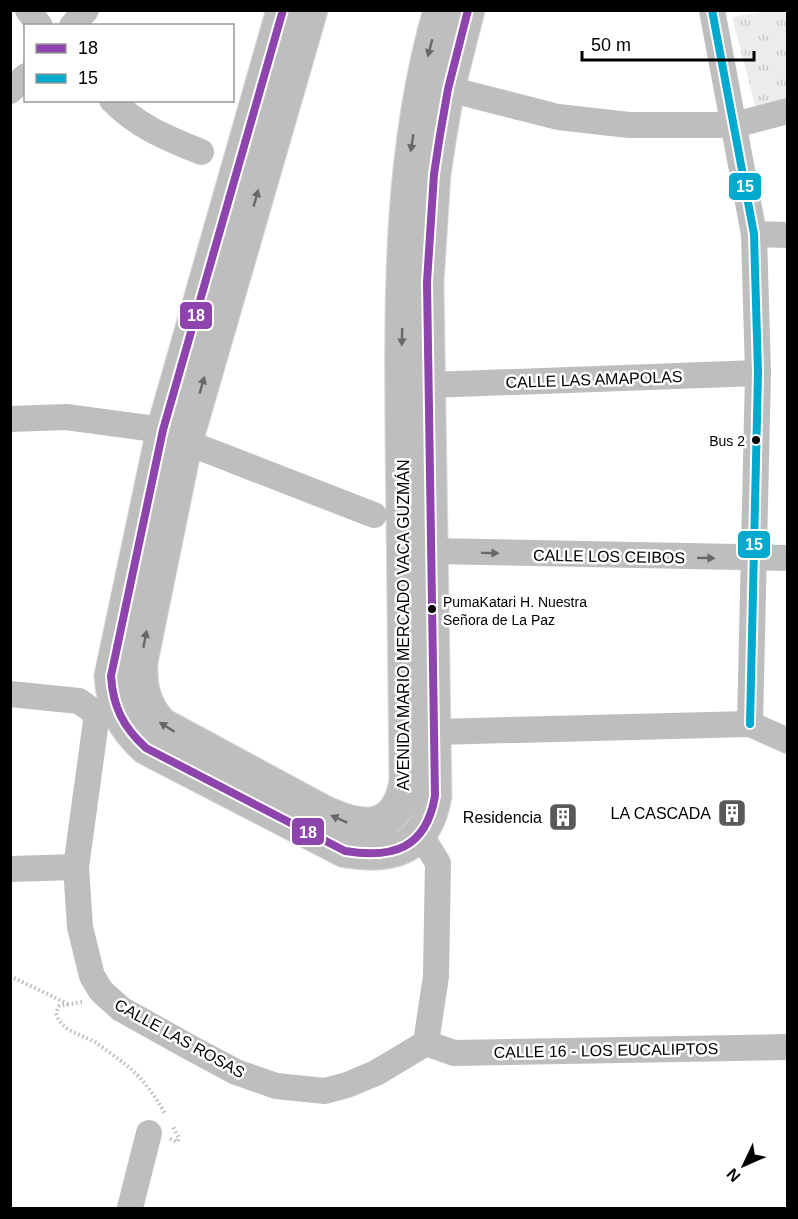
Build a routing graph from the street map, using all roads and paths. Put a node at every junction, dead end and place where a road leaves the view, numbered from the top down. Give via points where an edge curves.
1 (28, 10) edge
2 (86, 10) edge
3 (283, 10) edge
4 (311, 10) edge
5 (440, 10) edge
6 (468, 10) edge
7 (712, 10) edge
8 (38, 24) edge
9 (74, 24) edge
10 (24, 78) edge
11 (434, 87) junction
12 (10, 91) edge
13 (114, 102) edge
14 (788, 111) edge
15 (734, 125) junction
16 (201, 152) dead end
17 (754, 234) junction
18 (788, 235) edge
19 (758, 373) junction
20 (416, 385) junction
21 (10, 419) edge
22 (174, 436) junction
23 (374, 515) dead end
24 (431, 551) junction
25 (788, 558) edge
26 (754, 560) junction
27 (10, 694) edge
28 (119, 706) junction
29 (750, 724) junction
30 (434, 732) junction
31 (788, 741) edge
32 (394, 813) junction
33 (420, 834) junction
34 (76, 867) junction
35 (10, 868) edge
36 (10, 976) edge
37 (104, 994) junction
38 (69, 1005) junction
39 (426, 1043) junction
40 (788, 1047) edge
41 (149, 1133) joint
42 (130, 1209) edge

1 - 8 street
2 - 9 street
3 - 22 main road, AVENIDA MARIO MERCADO VACA GUZMÁN
22 -> 4 main road, AVENIDA MARIO MERCADO VACA GUZMÁN
5 -> 11 main road, AVENIDA MARIO MERCADO VACA GUZMÁN
6 - 11 main road, AVENIDA MARIO MERCADO VACA GUZMÁN
7 - 15 street
10 - 12 street
11 - 15 street via 558,117 629,125
11 - 20 main road, AVENIDA MARIO MERCADO VACA GUZMÁN via 409,158 404,227
13 - 16 street via 127,116 154,133
14 - 15 street
15 - 17 street
17 - 18 street
17 - 19 street
19 - 20 street, CALLE LAS AMAPOLAS
19 - 26 street
20 - 24 main road, AVENIDA MARIO MERCADO VACA GUZMÁN
20 - 32 main road, AVENIDA MARIO MERCADO VACA GUZMÁN via 406,781 403,803
21 - 22 street via 66,417
22 - 23 street
22 - 28 main road, AVENIDA MARIO MERCADO VACA GUZMÁN via 140,679
24 -> 26 street, CALLE LOS CEIBOS
24 - 30 main road, AVENIDA MARIO MERCADO VACA GUZMÁN
25 - 26 street, CALLE LOS CEIBOS
26 - 29 street
27 - 28 street
32 -> 28 main road, AVENIDA MARIO MERCADO VACA GUZMÁN via 367,825 347,823 160,724 150,712
28 - 33 main road, AVENIDA MARIO MERCADO VACA GUZMÁN via 127,728 146,748 345,851 386,854 405,848
28 - 34 street, CALLE LAS ROSAS
29 - 30 street
29 - 31 street
30 - 33 main road, AVENIDA MARIO MERCADO VACA GUZMÁN via 435,796 431,817
32 - 33 main road
33 - 39 street via 438,862 436,976
34 - 35 street
34 - 37 street, CALLE LAS ROSAS via 80,927 92,975
36 - 38 path
37 - 38 path
37 - 39 street, CALLE LAS ROSAS via 121,1009 190,1048 236,1072 276,1086 325,1091 347,1085 376,1073
38 - 41 path via 59,1006 58,1020 135,1073 150,1089 179,1138 177,1142
39 - 40 street, CALLE 16 - LOS EUCALIPTOS via 454,1053
41 - 42 street

